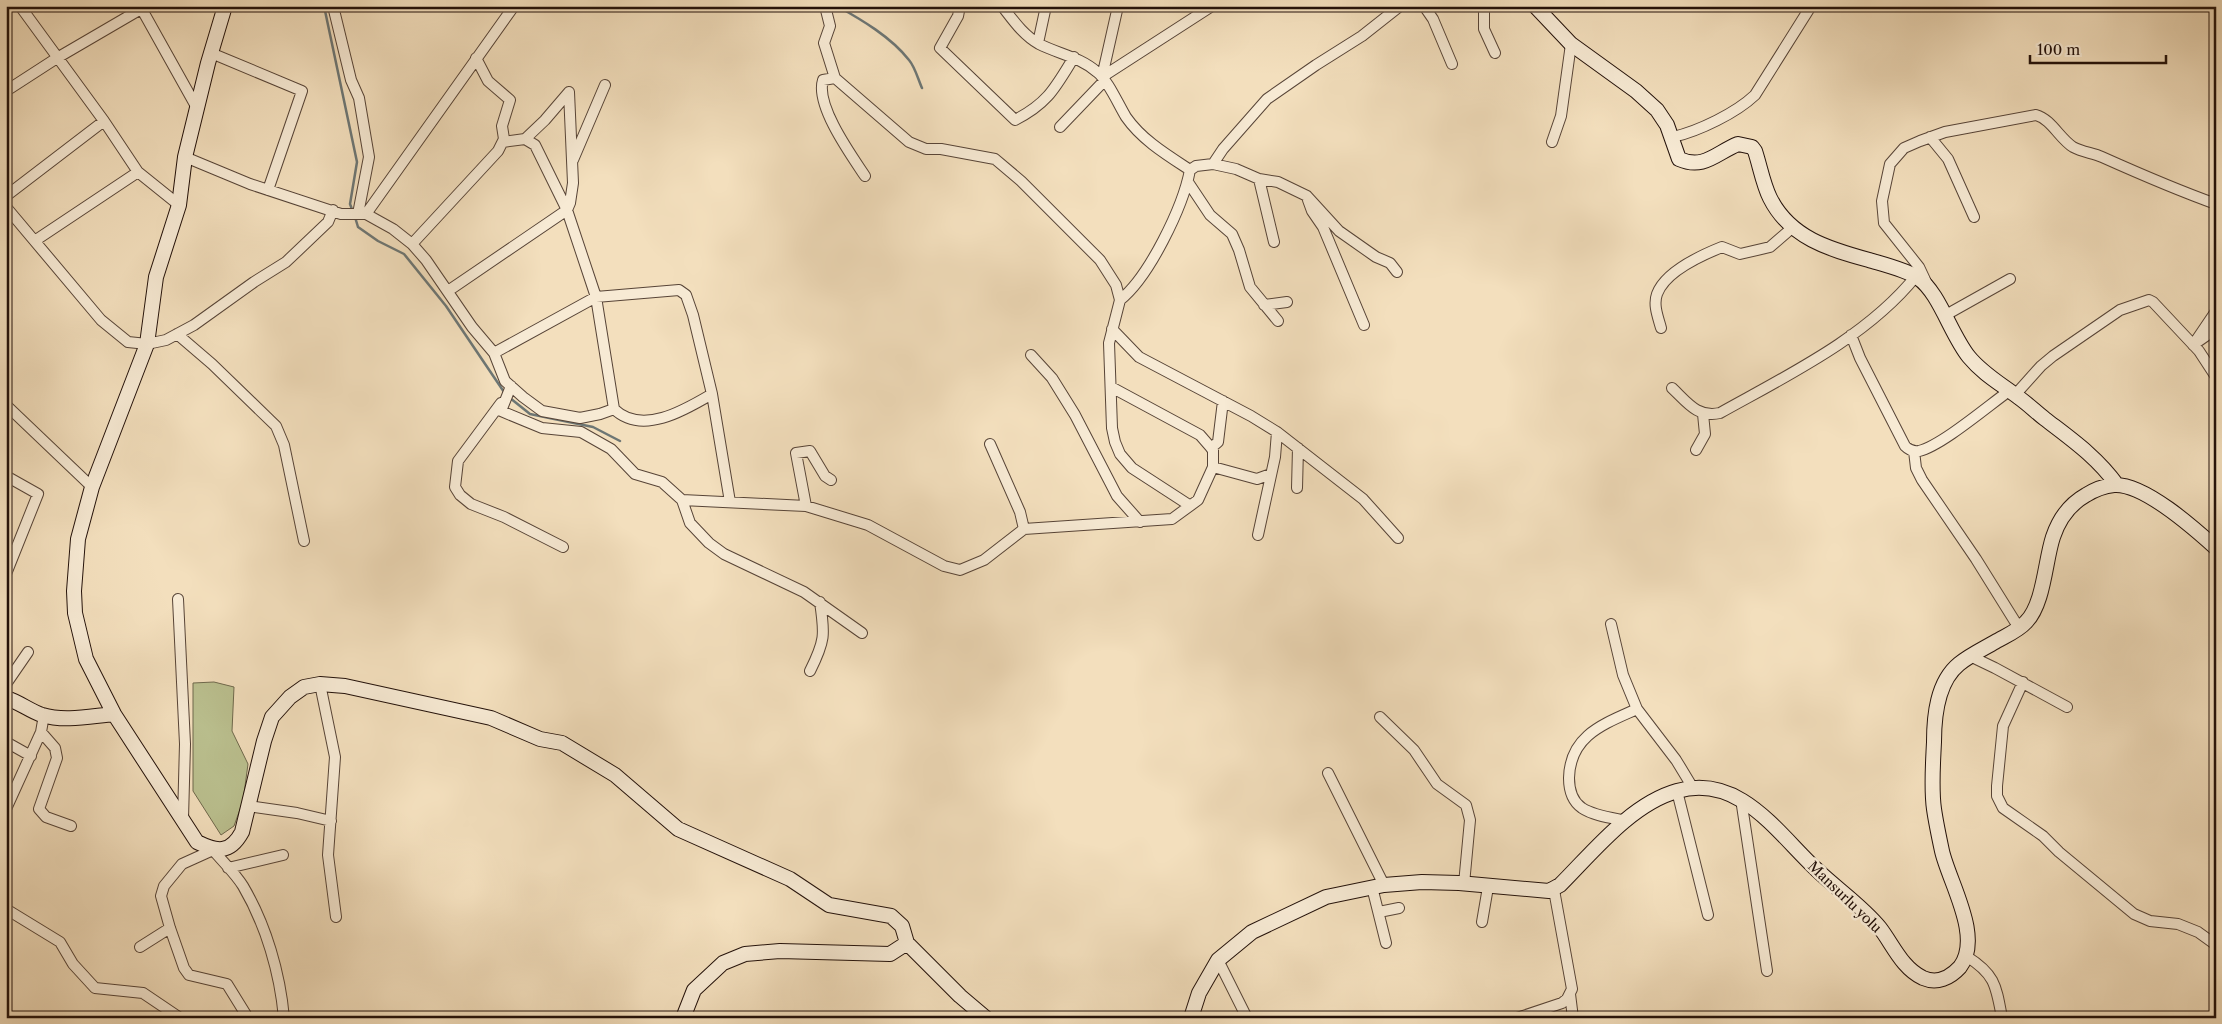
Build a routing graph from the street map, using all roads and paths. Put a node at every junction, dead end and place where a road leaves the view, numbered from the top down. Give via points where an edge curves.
1 (20, 6) edge
2 (225, 6) edge
3 (333, 6) edge
4 (514, 6) edge
5 (825, 6) edge
6 (960, 6) edge
7 (1002, 6) edge
8 (1046, 6) edge
9 (1118, 6) edge
10 (1400, 6) edge
11 (1424, 6) edge
12 (1484, 6) edge
13 (1534, 6) edge
14 (1811, 6) edge
15 (141, 8) edge
16 (1205, 8) edge
17 (1038, 43) junction
18 (1571, 44) junction
19 (211, 53) junction
20 (1494, 53) dead end
21 (1074, 57) junction
22 (57, 58) junction
23 (476, 58) junction
24 (1452, 64) dead end
25 (836, 78) junction
26 (1104, 79) junction
27 (605, 86) dead end
28 (6, 91) edge
29 (197, 108) junction
30 (104, 121) junction
31 (1060, 127) dead end
32 (1673, 137) junction
33 (1930, 137) junction
34 (525, 139) junction
35 (503, 142) junction
36 (1552, 142) dead end
37 (185, 157) junction
38 (572, 161) junction
39 (1214, 164) junction
40 (1190, 170) junction
41 (138, 172) junction
42 (865, 176) dead end
43 (1258, 179) junction
44 (1188, 182) junction
45 (268, 190) junction
46 (6, 196) edge
47 (1307, 196) junction
48 (2216, 204) edge
49 (179, 205) junction
50 (6, 207) edge
51 (333, 210) junction
52 (567, 210) junction
53 (358, 214) junction
54 (1974, 217) dead end
55 (1792, 228) junction
56 (36, 240) junction
57 (1274, 242) dead end
58 (412, 244) junction
59 (1397, 272) dead end
60 (2010, 279) dead end
61 (1922, 280) junction
62 (448, 291) junction
63 (596, 297) junction
64 (1120, 300) junction
65 (1287, 302) dead end
66 (1264, 306) junction
67 (2216, 310) edge
68 (1944, 316) junction
69 (1278, 321) dead end
70 (1364, 325) dead end
71 (1661, 328) dead end
72 (1112, 329) junction
73 (2216, 329) edge
74 (177, 334) junction
75 (1851, 335) junction
76 (147, 344) junction
77 (2193, 345) junction
78 (494, 353) junction
79 (1031, 355) dead end
80 (2216, 377) edge
81 (1111, 387) junction
82 (1672, 388) dead end
83 (509, 391) junction
84 (2012, 393) junction
85 (712, 394) junction
86 (1223, 401) junction
87 (6, 405) edge
88 (614, 409) junction
89 (1703, 414) junction
90 (1277, 432) junction
91 (990, 444) dead end
92 (1211, 448) junction
93 (1298, 448) junction
94 (1696, 450) dead end
95 (1914, 451) junction
96 (1213, 467) junction
97 (1271, 474) junction
98 (6, 476) edge
99 (831, 480) dead end
100 (2117, 484) junction
101 (92, 488) junction
102 (1297, 488) dead end
103 (682, 500) junction
104 (730, 502) junction
105 (1189, 505) junction
106 (806, 506) junction
107 (1140, 522) junction
108 (1024, 529) junction
109 (1258, 535) dead end
110 (1398, 538) dead end
111 (304, 541) dead end
112 (563, 547) dead end
113 (2216, 548) edge
114 (11, 551) edge
115 (6, 574) edge
116 (178, 599) dead end
117 (820, 602) junction
118 (1611, 624) dead end
119 (2019, 628) junction
120 (862, 633) dead end
121 (28, 652) dead end
122 (1970, 656) junction
123 (810, 672) dead end
124 (2023, 682) junction
125 (6, 684) edge
126 (320, 684) junction
127 (6, 698) edge
128 (2067, 707) dead end
129 (1637, 709) junction
130 (114, 714) junction
131 (44, 715) junction
132 (1380, 717) dead end
133 (41, 732) junction
134 (6, 742) edge
135 (30, 756) junction
136 (1328, 773) dead end
137 (1693, 788) junction
138 (1677, 791) junction
139 (1741, 798) junction
140 (248, 806) junction
141 (6, 809) edge
142 (183, 818) junction
143 (331, 821) junction
144 (1627, 821) junction
145 (71, 826) dead end
146 (214, 850) junction
147 (283, 856) dead end
148 (228, 868) junction
149 (1464, 884) junction
150 (1378, 886) junction
151 (1488, 887) junction
152 (1554, 890) junction
153 (1399, 908) dead end
154 (6, 909) edge
155 (1379, 912) junction
156 (1708, 914) dead end
157 (336, 917) dead end
158 (1482, 922) dead end
159 (170, 928) junction
160 (907, 943) junction
161 (1386, 943) dead end
162 (2216, 944) edge
163 (140, 947) dead end
164 (1966, 956) junction
165 (1218, 960) junction
166 (1767, 972) dead end
167 (1570, 994) junction
168 (180, 1018) edge
169 (248, 1018) edge
170 (284, 1018) edge
171 (683, 1018) edge
172 (986, 1018) edge
173 (1191, 1018) edge
174 (1247, 1018) edge
175 (1517, 1018) edge
176 (1573, 1018) edge
177 (2002, 1018) edge

1 - 22 street
2 - 19 street
3 - 53 street via 350,80 359,98 369,157
4 - 23 street
5 - 25 street via 830,26 824,43
6 - 21 street via 940,48 1015,120 1049,97
7 - 17 street via 1024,33
8 - 17 street
9 - 26 street
10 - 39 street via 1362,36 1267,99 1223,149
11 - 24 street
12 - 20 street via 1484,29
13 - 18 street
14 - 32 street via 1755,95 1744,106 1703,128
15 - 22 street
15 - 29 street
16 - 26 street
17 - 21 street
18 - 32 street via 1657,110
18 - 36 street via 1560,116
19 - 29 street
19 - 45 street via 302,91
21 - 26 street via 1084,61
22 - 28 street
22 - 30 street
23 - 35 street via 488,81 510,100 502,126
23 - 53 street
25 - 42 street via 823,80 820,88 832,123
25 - 64 street via 909,142 926,149 986,156 995,160 1021,181 1100,260 1116,285
26 - 31 street
26 - 40 street via 1136,129 1154,146
27 - 38 street
29 - 37 street
30 - 41 street
30 - 46 street
32 - 55 street via 1679,159 1697,164 1738,144 1752,147 1769,196 1779,215
33 - 48 street via 2036,115 2076,148
33 - 54 street via 1948,159
33 - 61 street via 1904,148 1890,164 1882,201 1884,223 1919,266
34 - 35 street
34 - 38 street via 568,92
34 - 52 street via 535,145
35 - 58 street via 498,152
37 - 45 street
37 - 49 street
38 - 52 street via 573,183
39 - 40 street
39 - 43 street
40 - 44 street
41 - 49 street
41 - 56 street
43 - 47 street via 1278,182
43 - 57 street
44 - 64 street via 1148,268
44 - 66 street via 1210,214 1232,234 1250,287
45 - 51 street
47 - 59 street via 1339,230 1376,257 1390,263
47 - 70 street
49 - 76 street via 156,276
50 - 56 street
51 - 53 street via 341,214
51 - 74 street via 328,222 286,262
52 - 62 street
52 - 63 street
53 - 58 street via 393,229
55 - 61 street via 1826,248 1876,262
55 - 71 street via 1770,247 1740,254 1722,247 1688,262 1665,282 1657,294 1656,311
56 - 76 street via 101,320 128,342
58 - 62 street
60 - 68 street
61 - 68 street
61 - 75 street
62 - 78 street
63 - 78 street
63 - 85 street via 673,289 683,292 693,316
63 - 88 street
64 - 72 street
65 - 66 street
66 - 69 street
67 - 77 street
68 - 84 street via 1969,357 1992,380
72 - 81 street via 1109,344
72 - 86 street via 1140,357
73 - 77 street
74 - 76 street
74 - 111 street via 276,426 284,445
75 - 89 street via 1841,344 1720,413
75 - 95 street via 1905,446
76 - 101 street
77 - 80 street
77 - 84 street via 2153,302 2144,301 2120,310 2053,356
78 - 83 street
79 - 107 street via 1052,378 1075,415 1117,496
81 - 92 street via 1200,435
81 - 105 street via 1112,428 1120,454 1132,468
82 - 89 street via 1694,410
83 - 88 street via 542,411 580,418
83 - 103 street via 501,411 542,428 581,432 611,449 635,474 662,482
83 - 112 street via 458,461 455,487 470,504
84 - 95 street via 1937,444
84 - 100 street via 2084,448
85 - 88 street via 693,405 639,422 620,415
85 - 104 street
86 - 90 street
86 - 92 street via 1218,442
87 - 101 street
89 - 94 street via 1705,434
90 - 93 street
90 - 97 street
91 - 108 street via 1020,512
92 - 96 street
93 - 102 street
93 - 110 street via 1363,499
95 - 119 street via 1916,468 1922,480
96 - 97 street via 1257,479
96 - 105 street via 1198,500
97 - 109 street
98 - 114 street via 38,494
99 - 106 street via 825,476 810,451 796,453
100 - 113 street via 2159,503
100 - 119 street via 2095,490 2068,508 2053,535 2035,610
101 - 130 street via 78,539 75,612 86,659
103 - 104 street
103 - 117 street via 690,523 709,543 724,554
104 - 106 street
105 - 107 street via 1172,519
106 - 108 street via 868,526 944,566 960,570 984,560
107 - 108 street
114 - 115 street
116 - 142 street via 185,744
117 - 120 street
117 - 123 street via 824,636
118 - 129 street via 1623,675
119 - 122 street
121 - 125 street
122 - 124 street
122 - 164 street via 1956,666 1937,700 1934,739 1934,805 1942,853 1968,936
124 - 128 street
124 - 162 street via 2003,726 1997,796 2003,808 2043,836 2134,914 2178,924
126 - 140 street via 304,686 272,717
126 - 143 street via 335,757
126 - 160 street via 345,686 490,718 540,739 562,743 616,775 678,829 790,879 829,904 891,916 902,926
127 - 131 street
129 - 137 street
129 - 144 street via 1599,726 1581,741 1569,771 1571,794 1576,803 1594,813
130 - 131 street via 63,718
130 - 142 street
131 - 133 street
132 - 149 street via 1418,755 1437,784 1466,805 1470,820
133 - 135 street
133 - 145 street via 55,748 56,758 39,809 46,817
134 - 135 street
135 - 141 street
136 - 150 street
137 - 138 street, Mansurlu yolu
137 - 139 street, Mansurlu yolu
138 - 144 street, Mansurlu yolu via 1655,801
138 - 156 street
139 - 164 street, Mansurlu yolu via 1867,914 1914,973 1935,982 1959,968
139 - 166 street
140 - 143 street
140 - 146 street via 237,841 227,848
142 - 146 street via 197,842
143 - 157 street via 328,855
144 - 152 street, Mansurlu yolu via 1618,826
146 - 148 street
146 - 159 street via 182,864 164,886 161,896
147 - 148 street
148 - 170 street via 242,885 271,950
149 - 150 street via 1422,882
149 - 151 street
150 - 155 street
150 - 165 street via 1326,897 1252,932
151 - 152 street via 1540,892
151 - 158 street
152 - 167 street via 1572,983
153 - 155 street
154 - 168 street via 60,942 95,988 144,993
155 - 161 street
159 - 163 street
159 - 169 street via 184,968 190,975 227,984
160 - 171 street via 890,954 780,951 745,954 723,962 694,990
160 - 172 street
164 - 177 street via 1983,966 1993,980
165 - 173 street via 1198,993
165 - 174 street
167 - 175 street via 1562,1003
167 - 176 street

